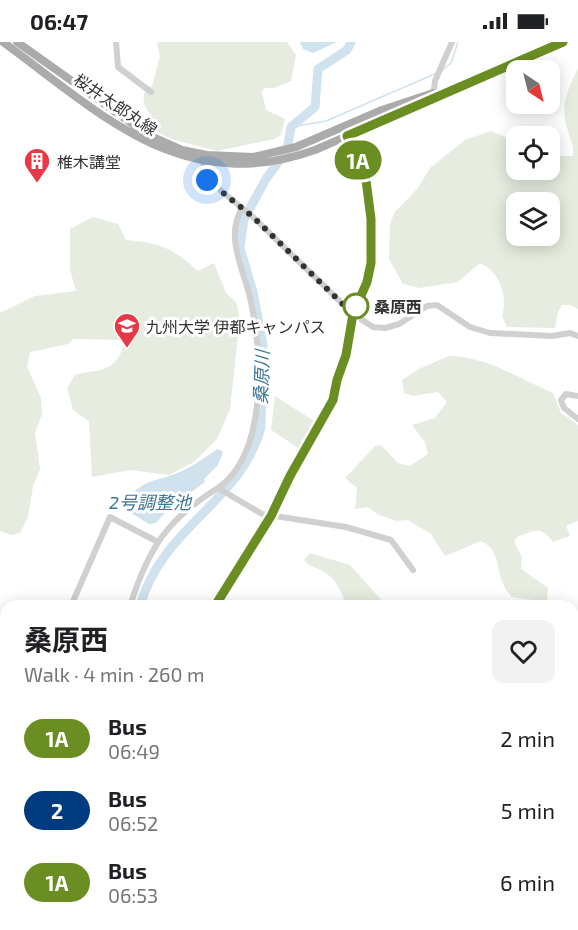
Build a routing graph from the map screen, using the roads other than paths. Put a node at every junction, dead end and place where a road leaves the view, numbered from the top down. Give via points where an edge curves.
1 (3, 42) edge
2 (17, 42) edge
3 (116, 42) edge
4 (452, 42) edge
5 (563, 42) edge
6 (151, 92) dead end
7 (433, 96) junction
8 (345, 132) junction
9 (204, 162) junction
10 (243, 209) junction
11 (353, 314) junction
12 (578, 336) edge
13 (578, 396) edge
14 (578, 419) edge
15 (219, 489) junction
16 (271, 516) junction
17 (158, 542) junction
18 (413, 570) dead end
19 (74, 600) edge
20 (132, 600) edge
21 (219, 600) edge

1 - 9 main road, 桜井太郎丸線 via 143,141
2 - 8 main road, 桜井太郎丸線 via 148,135 182,150 236,158 272,153
3 - 6 street via 118,67
4 - 7 street via 435,81
5 - 7 main road, 桜井太郎丸線
7 - 8 main road, 桜井太郎丸線
8 - 9 main road, 桜井太郎丸線 via 295,157 241,165
8 - 11 street via 366,180 372,238 367,282
9 - 10 street via 203,175
10 - 11 street
10 - 15 street via 234,248 252,304 257,342 256,416 242,457
11 - 12 street via 379,328 399,324 428,306 437,305 470,327 490,333
11 - 16 street via 333,400
13 - 14 street via 566,394 561,400 564,408
15 - 16 street
15 - 17 street via 182,512
16 - 18 street via 346,527 391,540
16 - 21 street
17 - 19 street via 110,516
17 - 20 street

